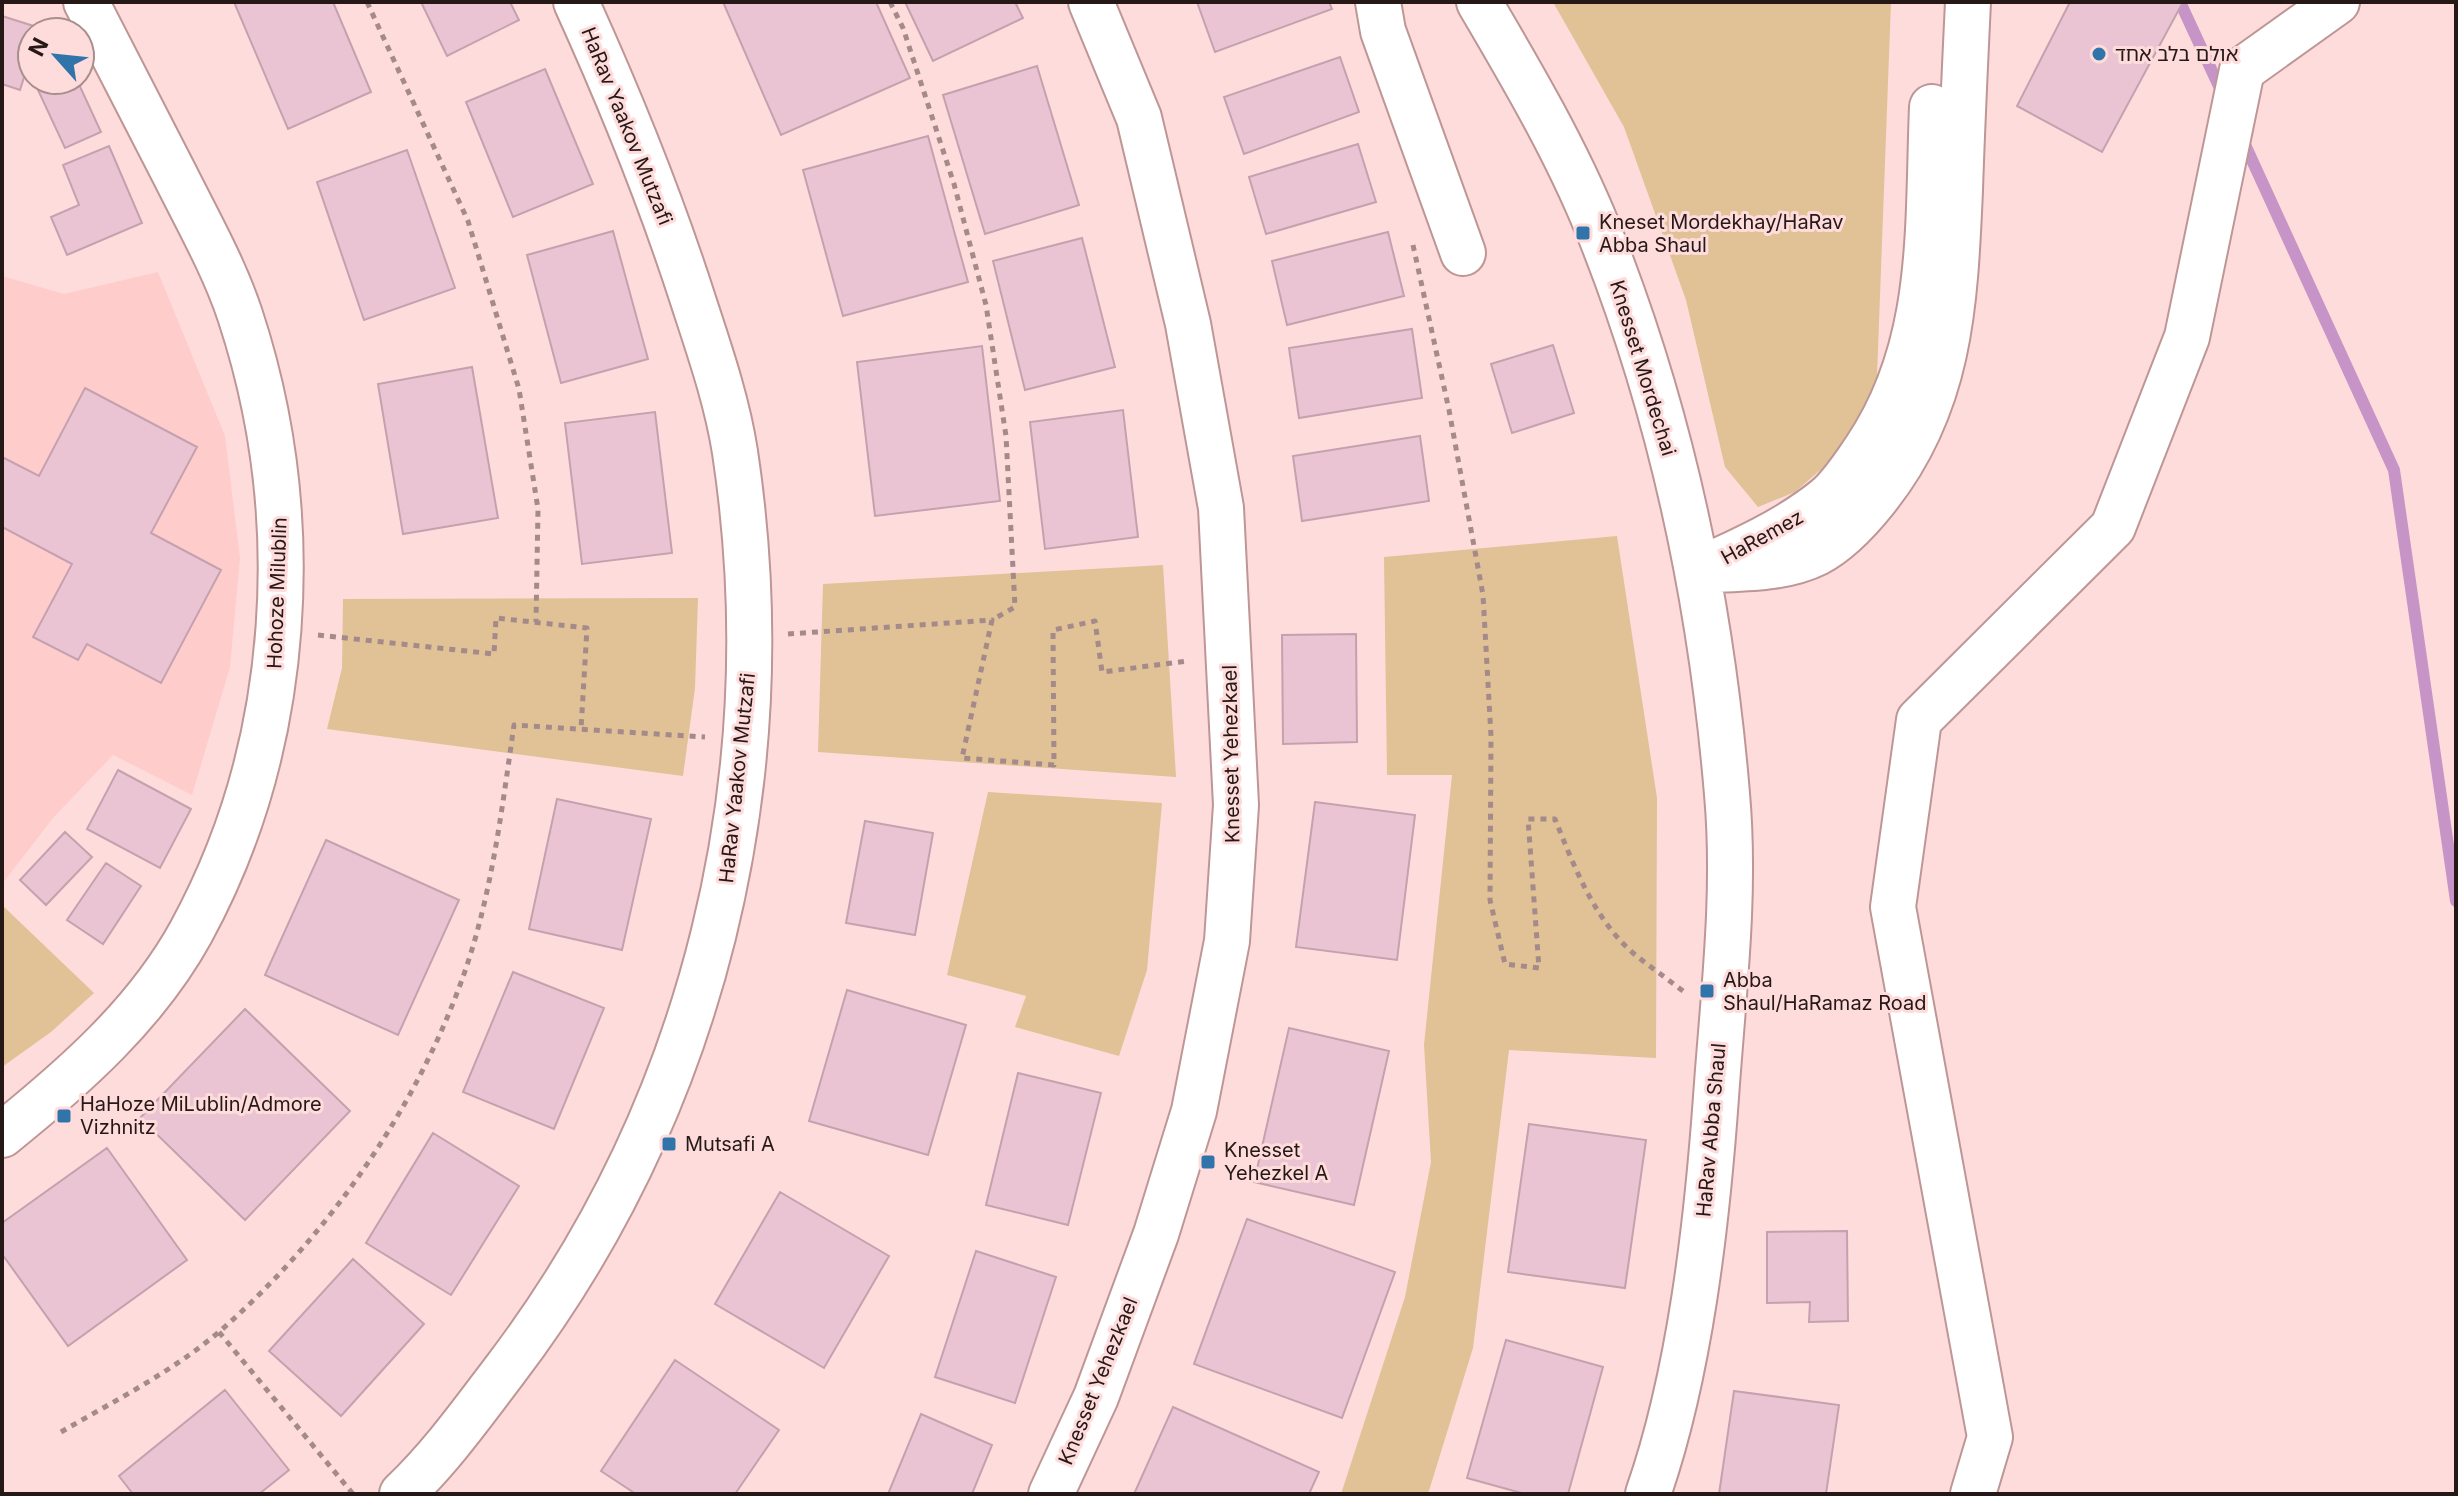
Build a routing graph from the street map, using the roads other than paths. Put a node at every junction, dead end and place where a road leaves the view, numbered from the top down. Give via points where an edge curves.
1 (86, 2) edge
2 (576, 2) edge
3 (1091, 2) edge
4 (1378, 2) edge
5 (1479, 2) edge
6 (1937, 2) edge
7 (1968, 2) edge
8 (2337, 2) edge
9 (1463, 253) dead end
10 (1698, 571) junction
11 (2, 1135) edge
12 (402, 1494) edge
13 (1051, 1494) edge
14 (1648, 1494) edge
15 (1973, 1494) edge

1 - 11 street, Hohoze Milublin via 221,266 241,317 280,502 279,631 254,768 221,867 191,932 107,1044
2 - 12 street, HaRav Yaakov Mutzafi via 649,170 719,380 734,448 747,554 749,637 727,888 673,1067 591,1246 545,1317 426,1471
3 - 13 street, Knesset Yehezkael via 1139,118 1188,324 1221,508 1236,805 1227,941 1194,1111 1096,1397
4 - 9 street via 1383,31
5 - 10 street, Knesset Mordechai via 1523,77 1597,227 1649,375
6 - 10 street, HaRemez via 1923,294 1918,331 1895,398 1861,457 1830,495 1774,534
7 - 10 street, HaRemez via 1954,313 1926,415 1887,486 1845,533 1818,553 1789,563
8 - 15 street via 2242,70 2187,337 2113,527 1919,720 1893,907 1990,1437
10 - 14 street, HaRav Abba Shaul via 1727,797 1728,914 1710,1170 1688,1326

